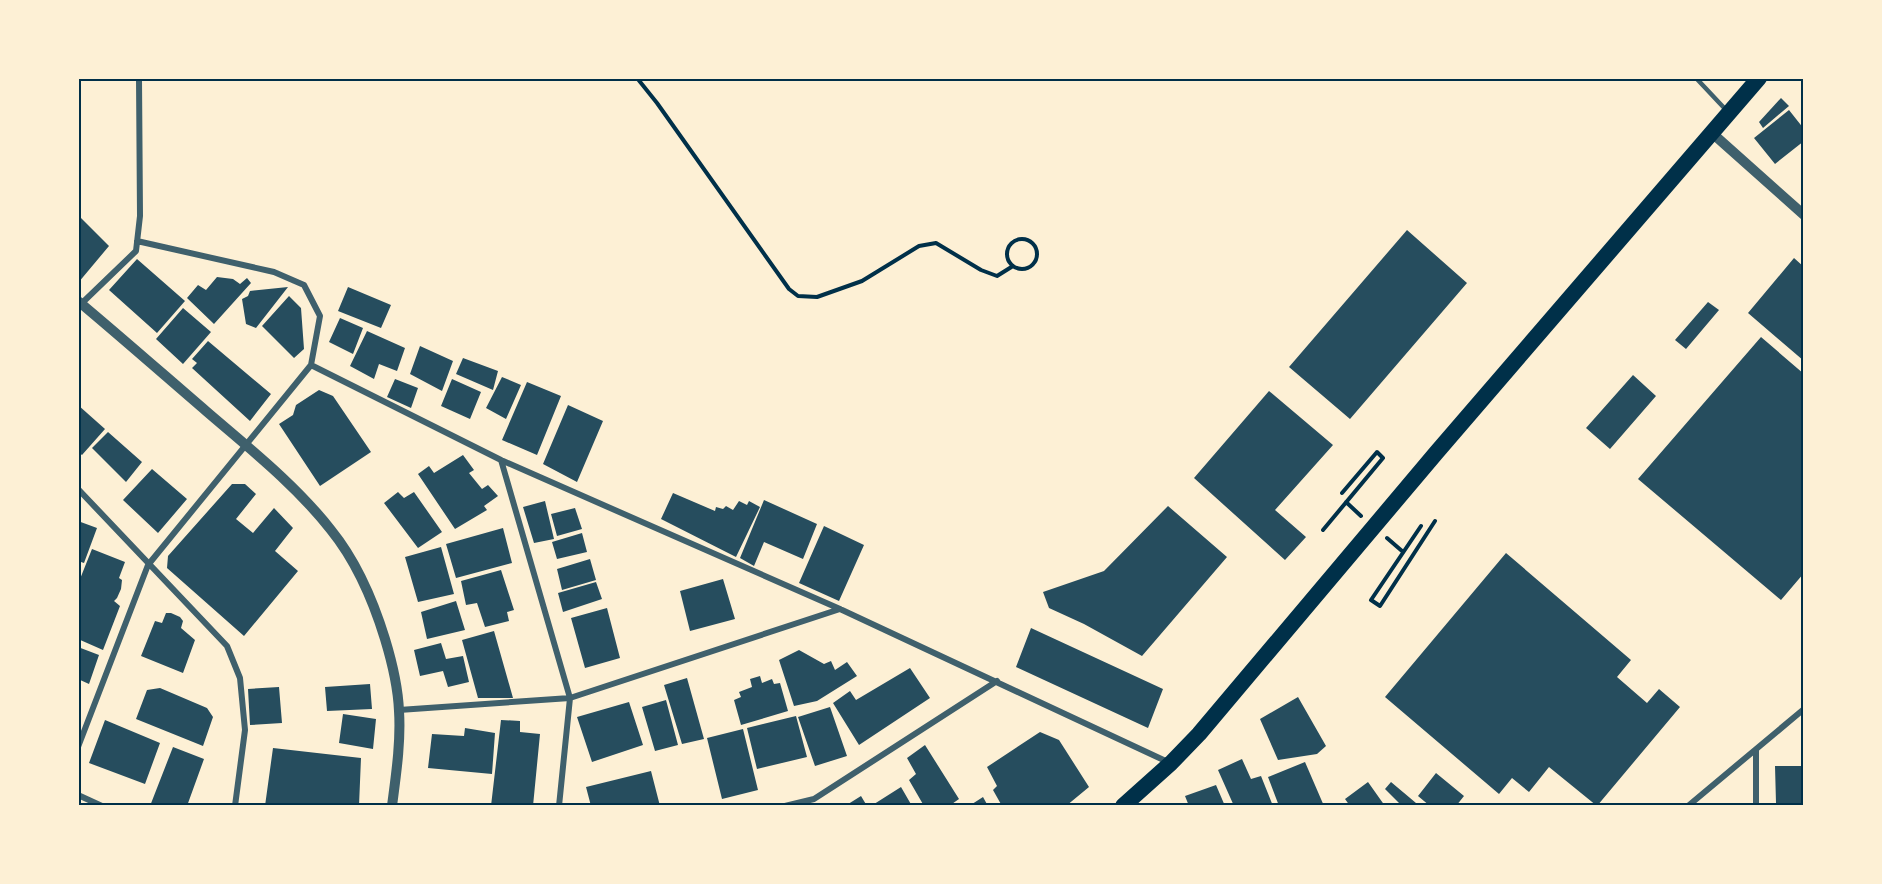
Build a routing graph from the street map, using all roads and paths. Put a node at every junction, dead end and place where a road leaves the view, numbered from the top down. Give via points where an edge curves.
1 (139, 78) edge
2 (637, 78) edge
3 (1696, 78) edge
4 (1759, 78) edge
5 (1729, 112) junction
6 (1712, 133) junction
7 (1804, 215) edge
8 (137, 241) junction
9 (1013, 266) junction
10 (80, 302) edge
11 (311, 365) junction
12 (245, 445) junction
13 (501, 460) junction
14 (78, 489) edge
15 (1342, 494) dead end
16 (1435, 521) dead end
17 (1421, 526) dead end
18 (1323, 530) dead end
19 (148, 565) junction
20 (840, 609) junction
21 (997, 681) junction
22 (570, 698) junction
23 (1804, 709) edge
24 (399, 710) junction
25 (78, 747) edge
26 (1756, 750) junction
27 (1171, 763) junction
28 (78, 795) edge
29 (102, 806) edge
30 (235, 806) edge
31 (392, 806) edge
32 (560, 806) edge
33 (785, 806) edge
34 (1123, 806) edge
35 (1688, 806) edge
36 (1756, 806) edge

1 - 8 street
2 - 9 path via 789,289 798,296 817,297 862,281 918,246 936,243 997,276
3 - 5 lane
4 - 5 highway
5 - 6 highway
6 - 7 street
6 - 27 highway
8 - 10 street via 136,251
8 - 11 street via 274,272 304,285 320,316
9 - 9 path via 1027,268 1034,262 1035,248 1028,241 1018,240 1008,249
10 - 12 street
11 - 12 street
11 - 13 street
12 - 19 street
12 - 24 street via 314,509 365,584 389,654
13 - 20 street
13 - 22 street
14 - 19 street
15 - 18 path via 1377,452 1383,458
16 - 17 path via 1380,606 1371,600
19 - 25 street
19 - 30 street via 227,646 240,678 245,730
20 - 21 street
20 - 22 street
21 - 27 street
21 - 33 street via 814,799
22 - 24 street
22 - 32 street
23 - 26 street
24 - 31 street
26 - 35 street
26 - 36 street
27 - 34 highway
28 - 29 street

